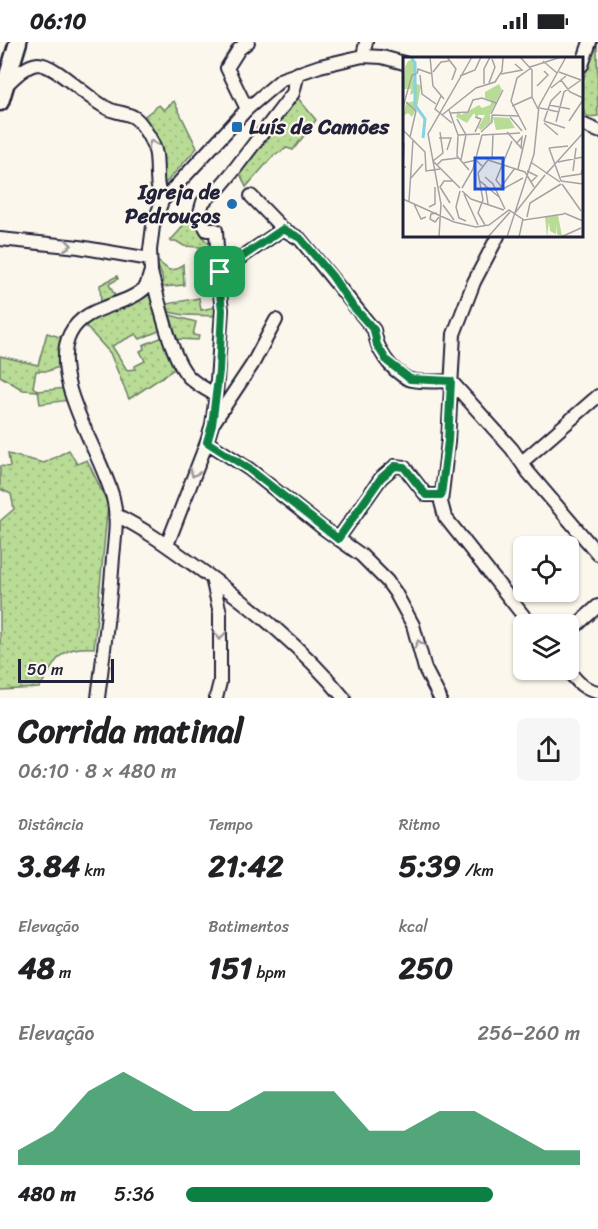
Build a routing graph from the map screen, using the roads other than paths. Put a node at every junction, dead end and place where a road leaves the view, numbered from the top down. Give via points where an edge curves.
1 (18, 42) edge
2 (248, 42) edge
3 (366, 42) edge
4 (590, 42) edge
5 (363, 56) junction
6 (403, 62) edge
7 (583, 62) edge
8 (298, 73) junction
9 (1, 92) edge
10 (247, 109) junction
11 (583, 124) edge
12 (598, 131) edge
13 (251, 196) dead end
14 (162, 201) junction
15 (283, 229) junction
16 (497, 237) edge
17 (0, 239) edge
18 (151, 265) junction
19 (220, 272) junction
20 (276, 320) dead end
21 (451, 381) junction
22 (216, 395) junction
23 (598, 396) edge
24 (212, 425) junction
25 (207, 442) junction
26 (522, 462) junction
27 (441, 495) junction
28 (116, 515) junction
29 (338, 539) junction
30 (167, 545) junction
31 (598, 554) edge
32 (212, 578) junction
33 (598, 606) edge
34 (522, 614) edge
35 (579, 623) edge
36 (576, 680) edge
37 (593, 691) edge
38 (98, 698) edge
39 (216, 698) edge
40 (344, 698) edge
41 (440, 698) edge

1 - 9 main road
2 - 10 street via 227,68
3 - 5 street
4 - 7 street
5 - 6 street
5 - 8 street
8 - 10 street via 282,79
8 - 19 street via 293,93 231,174 202,202 199,216 207,230 216,230
14 -> 9 street via 154,149 133,115 95,101 49,66 37,64 27,68
10 - 14 street
11 - 12 street
13 - 15 street
14 - 18 street via 153,226
15 - 19 street
15 - 21 street via 300,238 374,330 381,354 392,366 410,379
16 - 21 street via 457,324
17 -> 18 street via 79,247
18 - 22 street via 171,342 182,368 188,377
18 - 28 street via 149,282 142,292 85,316 70,334 64,353 73,395 108,480
19 - 22 street via 222,310
20 - 24 street
21 - 26 street
21 - 27 street
22 - 24 street
23 - 26 street
24 - 25 street
25 - 29 street via 249,469
25 -> 30 street
26 - 31 street
27 - 29 street via 426,495 404,467 390,468
27 - 34 street via 445,517
28 - 30 street
28 - 38 street
41 -> 29 street via 425,669 413,625 395,592 361,555
30 - 32 street
32 -> 39 street via 220,613 220,682
32 - 40 street via 322,670
33 - 35 street
36 - 37 street

